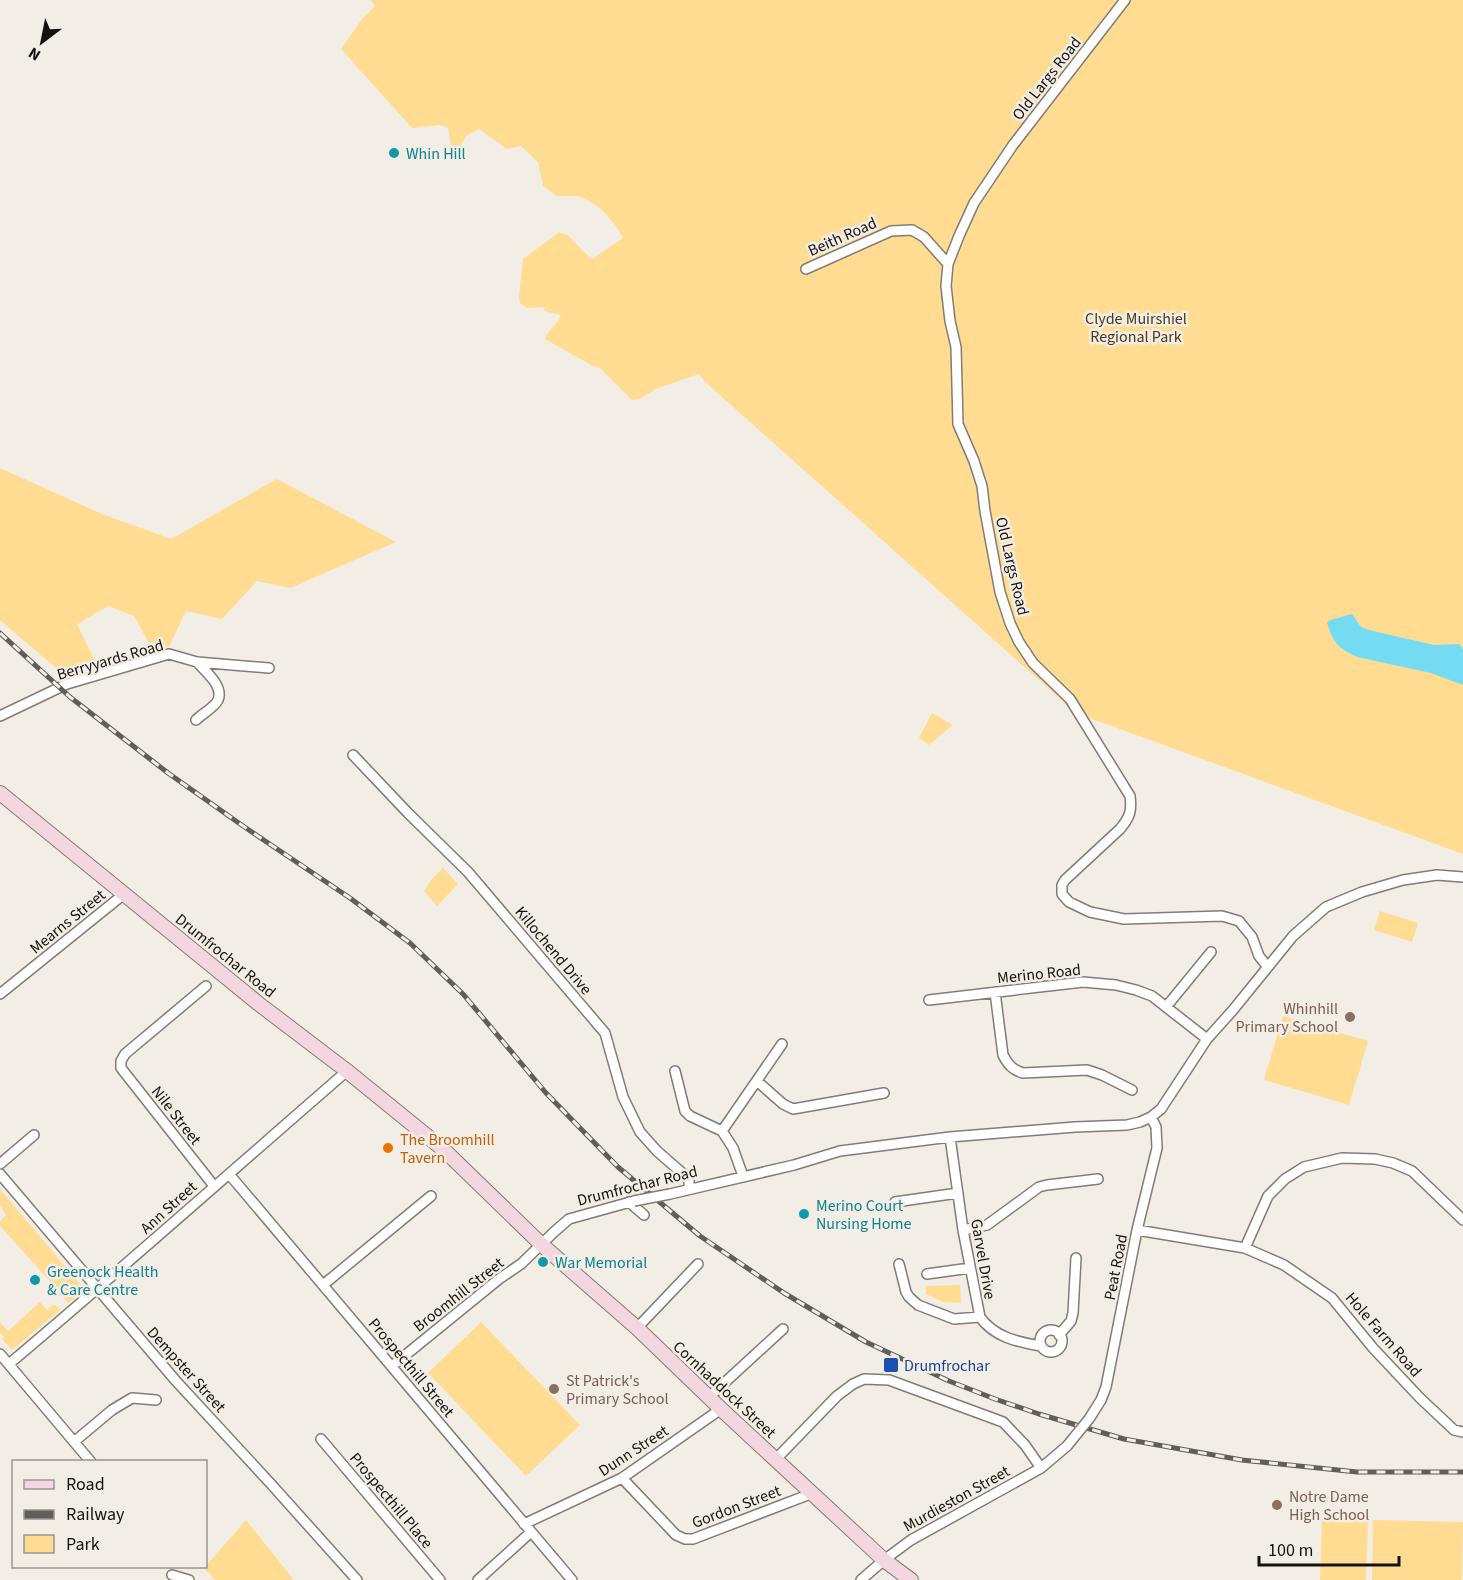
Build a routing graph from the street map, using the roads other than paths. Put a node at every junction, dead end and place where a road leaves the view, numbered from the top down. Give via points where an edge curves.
1 (1125, 0) edge
2 (948, 264) junction
3 (806, 269) dead end
4 (197, 662) junction
5 (269, 668) dead end
6 (0, 716) edge
7 (196, 720) dead end
8 (353, 755) dead end
9 (0, 793) edge
10 (1463, 877) edge
11 (124, 894) junction
12 (1211, 952) dead end
13 (1267, 966) junction
14 (206, 986) dead end
15 (995, 992) junction
16 (0, 994) edge
17 (929, 1000) dead end
18 (1166, 1006) junction
19 (1207, 1039) junction
20 (782, 1044) dead end
21 (347, 1071) junction
22 (675, 1071) dead end
23 (757, 1081) junction
24 (1132, 1090) dead end
25 (884, 1093) dead end
26 (1151, 1117) junction
27 (722, 1131) junction
28 (34, 1136) dead end
29 (950, 1137) junction
30 (0, 1164) edge
31 (0, 1174) edge
32 (229, 1174) junction
33 (743, 1176) junction
34 (1098, 1179) dead end
35 (214, 1186) junction
36 (689, 1189) junction
37 (958, 1193) junction
38 (431, 1196) dead end
39 (631, 1202) junction
40 (895, 1202) dead end
41 (644, 1215) dead end
42 (1463, 1220) edge
43 (963, 1230) junction
44 (1137, 1230) junction
45 (542, 1245) junction
46 (1245, 1248) junction
47 (1076, 1258) dead end
48 (698, 1264) dead end
49 (899, 1264) dead end
50 (970, 1268) junction
51 (927, 1274) dead end
52 (323, 1285) junction
53 (98, 1290) junction
54 (980, 1317) junction
55 (638, 1328) junction
56 (783, 1329) dead end
57 (1059, 1335) junction
58 (1041, 1346) junction
59 (0, 1354) edge
60 (9, 1364) junction
61 (392, 1366) junction
62 (709, 1397) junction
63 (156, 1400) dead end
64 (721, 1409) junction
65 (1463, 1432) edge
66 (321, 1439) dead end
67 (75, 1441) junction
68 (1067, 1446) joint
69 (776, 1459) junction
70 (90, 1460) edge
71 (1041, 1468) junction
72 (622, 1478) junction
73 (813, 1492) junction
74 (524, 1524) junction
75 (531, 1532) junction
76 (884, 1560) junction
77 (172, 1574) edge
78 (189, 1580) edge
79 (357, 1580) edge
80 (440, 1580) edge
81 (478, 1580) edge
82 (572, 1580) edge
83 (861, 1580) edge
84 (911, 1580) edge

1 - 2 street, Old Largs Road via 974,202
2 - 3 street, Beith Road via 924,237 912,230 891,231
2 - 13 street, Old Largs Road via 946,286 956,347 958,424 982,486 1000,592 1010,623 1033,663 1070,699 1130,796 1132,807 1120,829 1065,880 1062,894 1090,912 1124,919 1222,916 1239,921
4 - 5 street, Berryyards Road
4 - 6 street, Berryyards Road via 169,654 66,684
4 - 7 street via 219,691 218,701
8 - 36 street, Killochend Drive via 468,872 605,1034 623,1097 640,1132 689,1179
9 - 11 main road, Drumfrochar Road
10 - 13 street via 1437,875 1403,880 1326,907
11 - 16 street, Mearns Street
11 - 21 main road, Drumfrochar Road
12 - 18 street
13 - 19 street
14 - 35 street, Nile Street via 125,1054 121,1068
15 - 17 street, Merino Road
15 - 18 street, Merino Road via 1083,982 1136,990
15 - 24 street via 1003,1055 1014,1070 1087,1071
18 - 19 street, Merino Road
19 - 26 street via 1161,1109
20 - 23 street
21 - 32 street, Ann Street
21 - 45 main road, Drumfrochar Road via 443,1149
22 - 27 street via 685,1111
23 - 25 street via 793,1109
23 - 27 street
26 - 29 street, Drumfrochar Road via 1127,1125
26 - 44 street, Peat Road via 1156,1127 1157,1148
27 - 33 street
28 - 30 street
29 - 33 street, Drumfrochar Road via 840,1151
29 - 37 street, Garvel Drive
31 - 53 street, Dempster Street
32 - 35 street, Ann Street
32 - 52 street, Prospecthill Street
33 - 36 street, Drumfrochar Road
34 - 43 street via 1039,1187 987,1225
35 - 53 street, Ann Street
36 - 39 street, Drumfrochar Road, bridge
37 - 40 street
37 - 43 street, Garvel Drive
38 - 52 street
39 - 41 street
39 - 45 street, Drumfrochar Road via 569,1219
42 - 46 street via 1412,1171 1375,1159 1342,1158 1304,1167 1285,1179 1268,1196
43 - 50 street, Garvel Drive
44 - 46 street, Hole Farm Road
44 - 68 street, Peat Road, bridge via 1106,1388 1089,1419
45 - 55 main road, Cornhaddock Street
45 - 61 street, Broomhill Street
46 - 65 street, Hole Farm Road via 1284,1265 1332,1298 1420,1398 1454,1430
47 - 57 street via 1073,1313
48 - 55 street
49 - 54 street via 906,1292 918,1305 954,1319
50 - 51 street
50 - 54 street, Garvel Drive
52 - 61 street, Prospecthill Street
53 - 60 street, Ann Street
53 - 79 street, Dempster Street
54 - 58 street, Garvel Drive via 1006,1338
55 - 62 main road, Cornhaddock Street
56 - 62 street
57 - 58 street via 1045,1332
57 - 58 street via 1062,1343 1057,1351 1048,1352
59 - 60 street
60 - 67 street
61 - 74 street, Prospecthill Street
62 - 64 main road, Cornhaddock Street
63 - 67 street via 132,1398
64 - 69 main road, Cornhaddock Street
64 - 72 street, Dunn Street
66 - 80 street, Prospecthill Place
67 - 70 street
68 - 71 street, Murdieston Street
69 - 71 street via 837,1396 864,1379 889,1380 1003,1422
69 - 73 main road, Cornhaddock Street
71 - 76 street, Murdieston Street via 911,1540
72 - 73 street, Gordon Street via 676,1535 685,1539
72 - 74 street, Dunn Street
73 - 76 main road, Cornhaddock Street
74 - 75 street, Prospecthill Street
75 - 81 street
75 - 82 street, Prospecthill Street
76 - 83 street, Murdieston Street
76 - 84 main road, Cornhaddock Street
77 - 78 street

